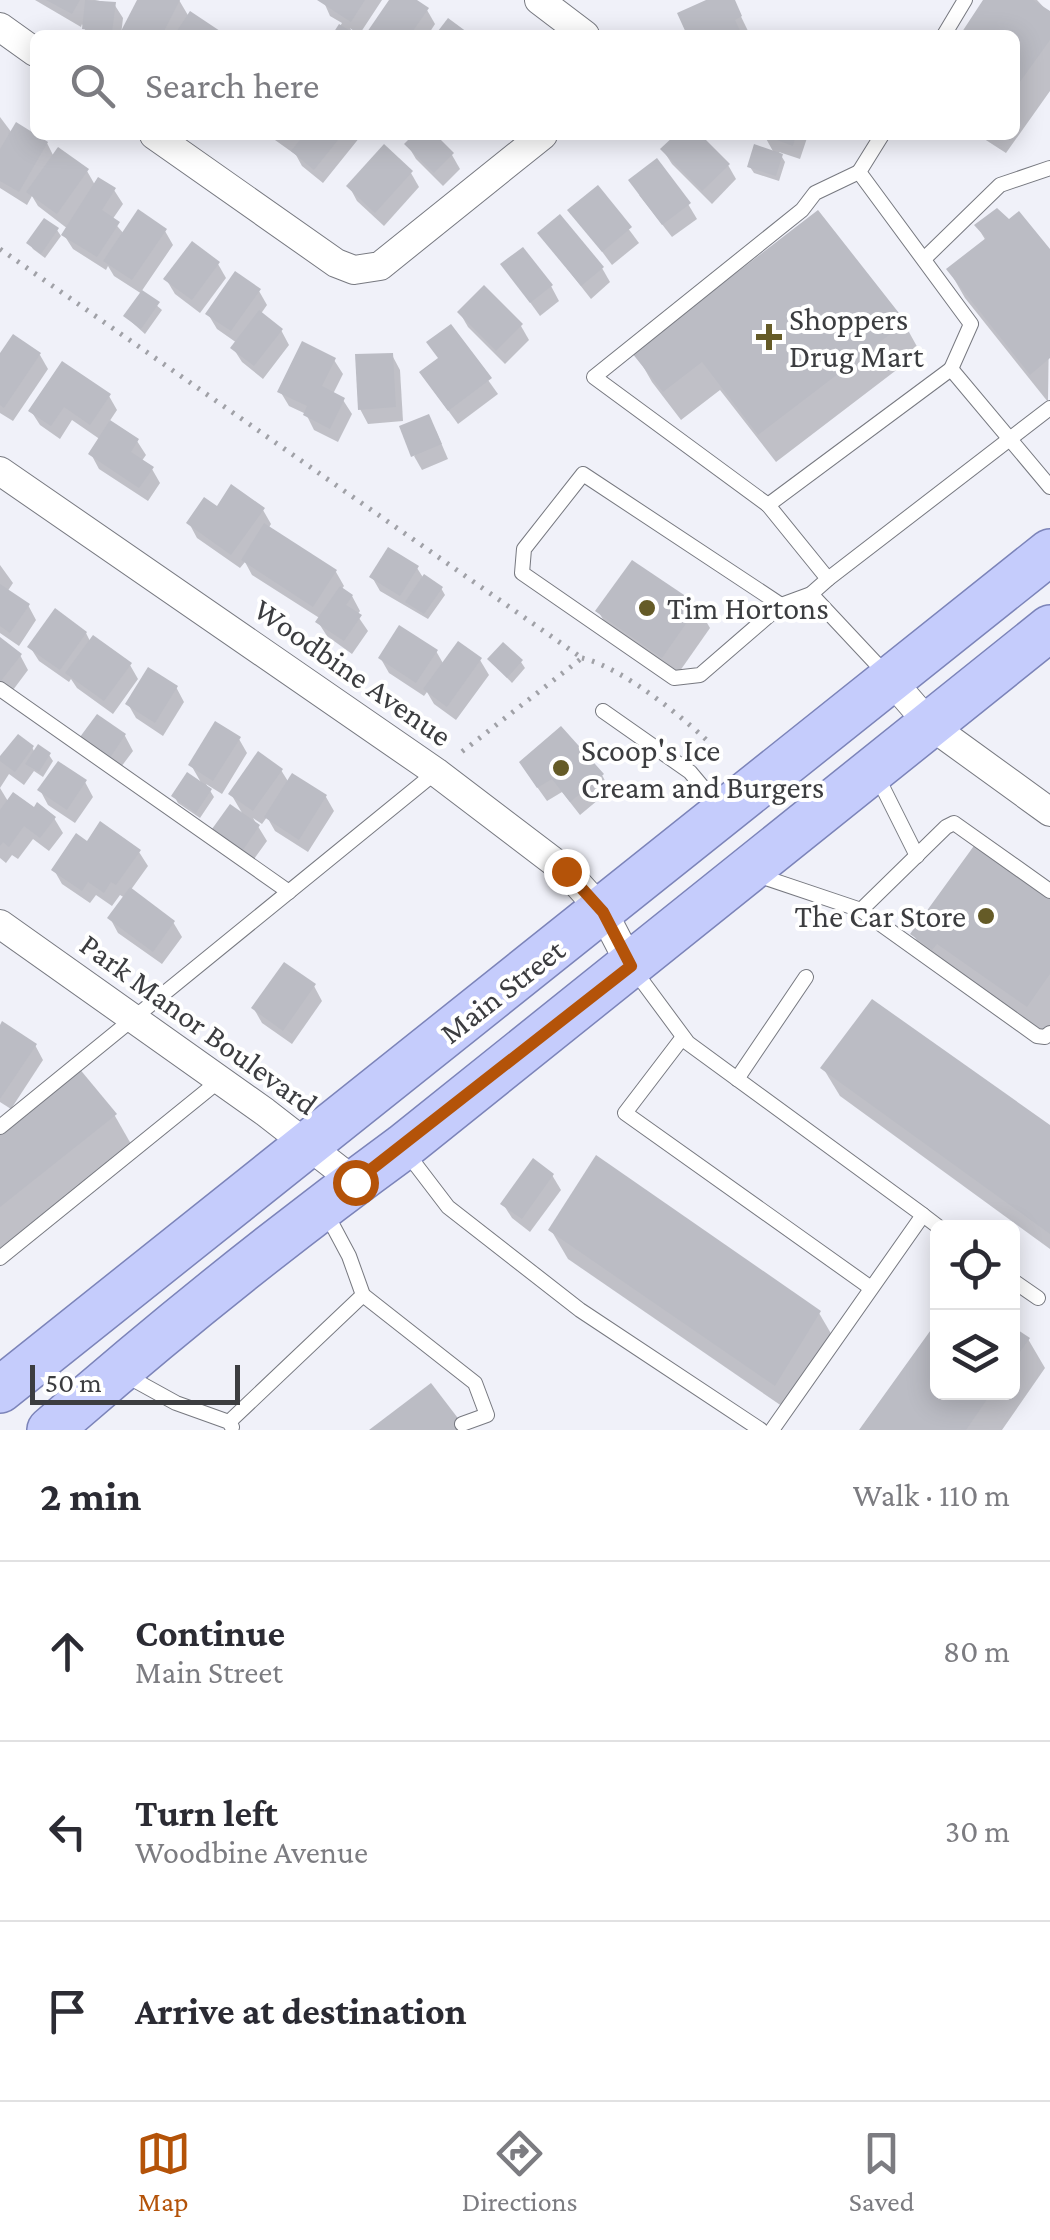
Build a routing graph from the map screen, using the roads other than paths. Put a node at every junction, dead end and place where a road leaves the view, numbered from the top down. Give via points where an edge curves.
1 (539, 0) edge
2 (965, 0) edge
3 (0, 27) edge
4 (579, 30) edge
5 (947, 30) edge
6 (30, 48) edge
7 (161, 140) edge
8 (537, 140) edge
9 (879, 140) edge
10 (1050, 168) edge
11 (859, 172) junction
12 (924, 259) junction
13 (951, 368) junction
14 (1050, 408) edge
15 (1011, 440) junction
16 (0, 471) edge
17 (1050, 487) edge
18 (768, 505) junction
19 (1050, 552) edge
20 (828, 579) junction
21 (811, 594) junction
22 (781, 604) junction
23 (1050, 628) edge
24 (891, 680) junction
25 (0, 689) edge
26 (603, 710) dead end
27 (930, 724) junction
28 (874, 769) junction
29 (436, 772) junction
30 (1050, 812) edge
31 (725, 813) junction
32 (917, 856) junction
33 (749, 872) junction
34 (1050, 891) edge
35 (289, 892) junction
36 (861, 910) junction
37 (603, 912) junction
38 (0, 924) edge
39 (631, 966) junction
40 (806, 976) dead end
41 (132, 1018) junction
42 (1050, 1034) edge
43 (683, 1037) junction
44 (737, 1079) junction
45 (220, 1080) junction
46 (0, 1126) edge
47 (306, 1145) junction
48 (403, 1147) junction
49 (338, 1194) junction
50 (923, 1215) junction
51 (930, 1220) edge
52 (0, 1258) edge
53 (1020, 1286) edge
54 (871, 1288) junction
55 (363, 1296) junction
56 (1038, 1298) dead end
57 (118, 1370) junction
58 (2, 1386) edge
59 (462, 1424) dead end
60 (232, 1426) edge
61 (50, 1430) edge
62 (761, 1430) edge
63 (772, 1430) edge

1 - 4 street
2 - 5 lane
3 - 6 street
7 - 8 street via 354,270 380,266
9 - 11 lane
10 - 12 lane via 1000,185
11 - 12 lane
11 - 18 lane via 815,193 594,376
12 - 13 lane via 972,324
13 - 15 lane
13 - 18 lane
14 - 15 lane
15 - 17 lane
15 - 20 lane
16 - 29 street, Woodbine Avenue
18 - 20 lane
19 - 24 main road, Main Street
20 - 21 lane
21 - 22 lane
21 - 24 lane
22 - 22 lane via 582,474 524,549 522,573 674,678 700,675
23 - 27 main road, Main Street
24 - 27 street
24 - 31 main road, Main Street
25 - 35 lane
26 - 31 lane via 690,772
27 - 28 main road, Main Street
27 - 30 street
28 - 32 lane
28 - 33 main road, Main Street
29 - 35 lane
29 - 37 street, Woodbine Avenue via 566,871
31 - 37 main road, Main Street
32 - 34 lane via 954,823
32 - 36 lane
33 - 36 lane
33 - 39 main road, Main Street
35 - 41 lane
36 - 42 lane via 1038,1036
37 - 39 street, Woodbine Avenue
37 - 47 main road, Main Street
38 - 41 street, Park Manor Boulevard
39 - 43 lane
39 - 48 main road, Main Street
40 - 44 lane
41 - 45 street, Park Manor Boulevard
41 - 46 lane
43 - 44 lane
43 - 54 lane via 624,1113
44 - 50 lane
45 - 47 street, Park Manor Boulevard
45 - 52 lane
47 - 49 street, Park Manor Boulevard
47 - 58 main road, Main Street
48 - 49 main road, Main Street
48 - 62 lane via 463,1219 580,1310
49 - 55 lane
49 - 57 main road, Main Street
50 - 51 lane
50 - 54 lane
53 - 56 lane
54 - 63 lane
55 - 59 lane via 475,1383 487,1415
55 - 60 lane
57 - 60 lane
57 - 61 main road, Main Street

